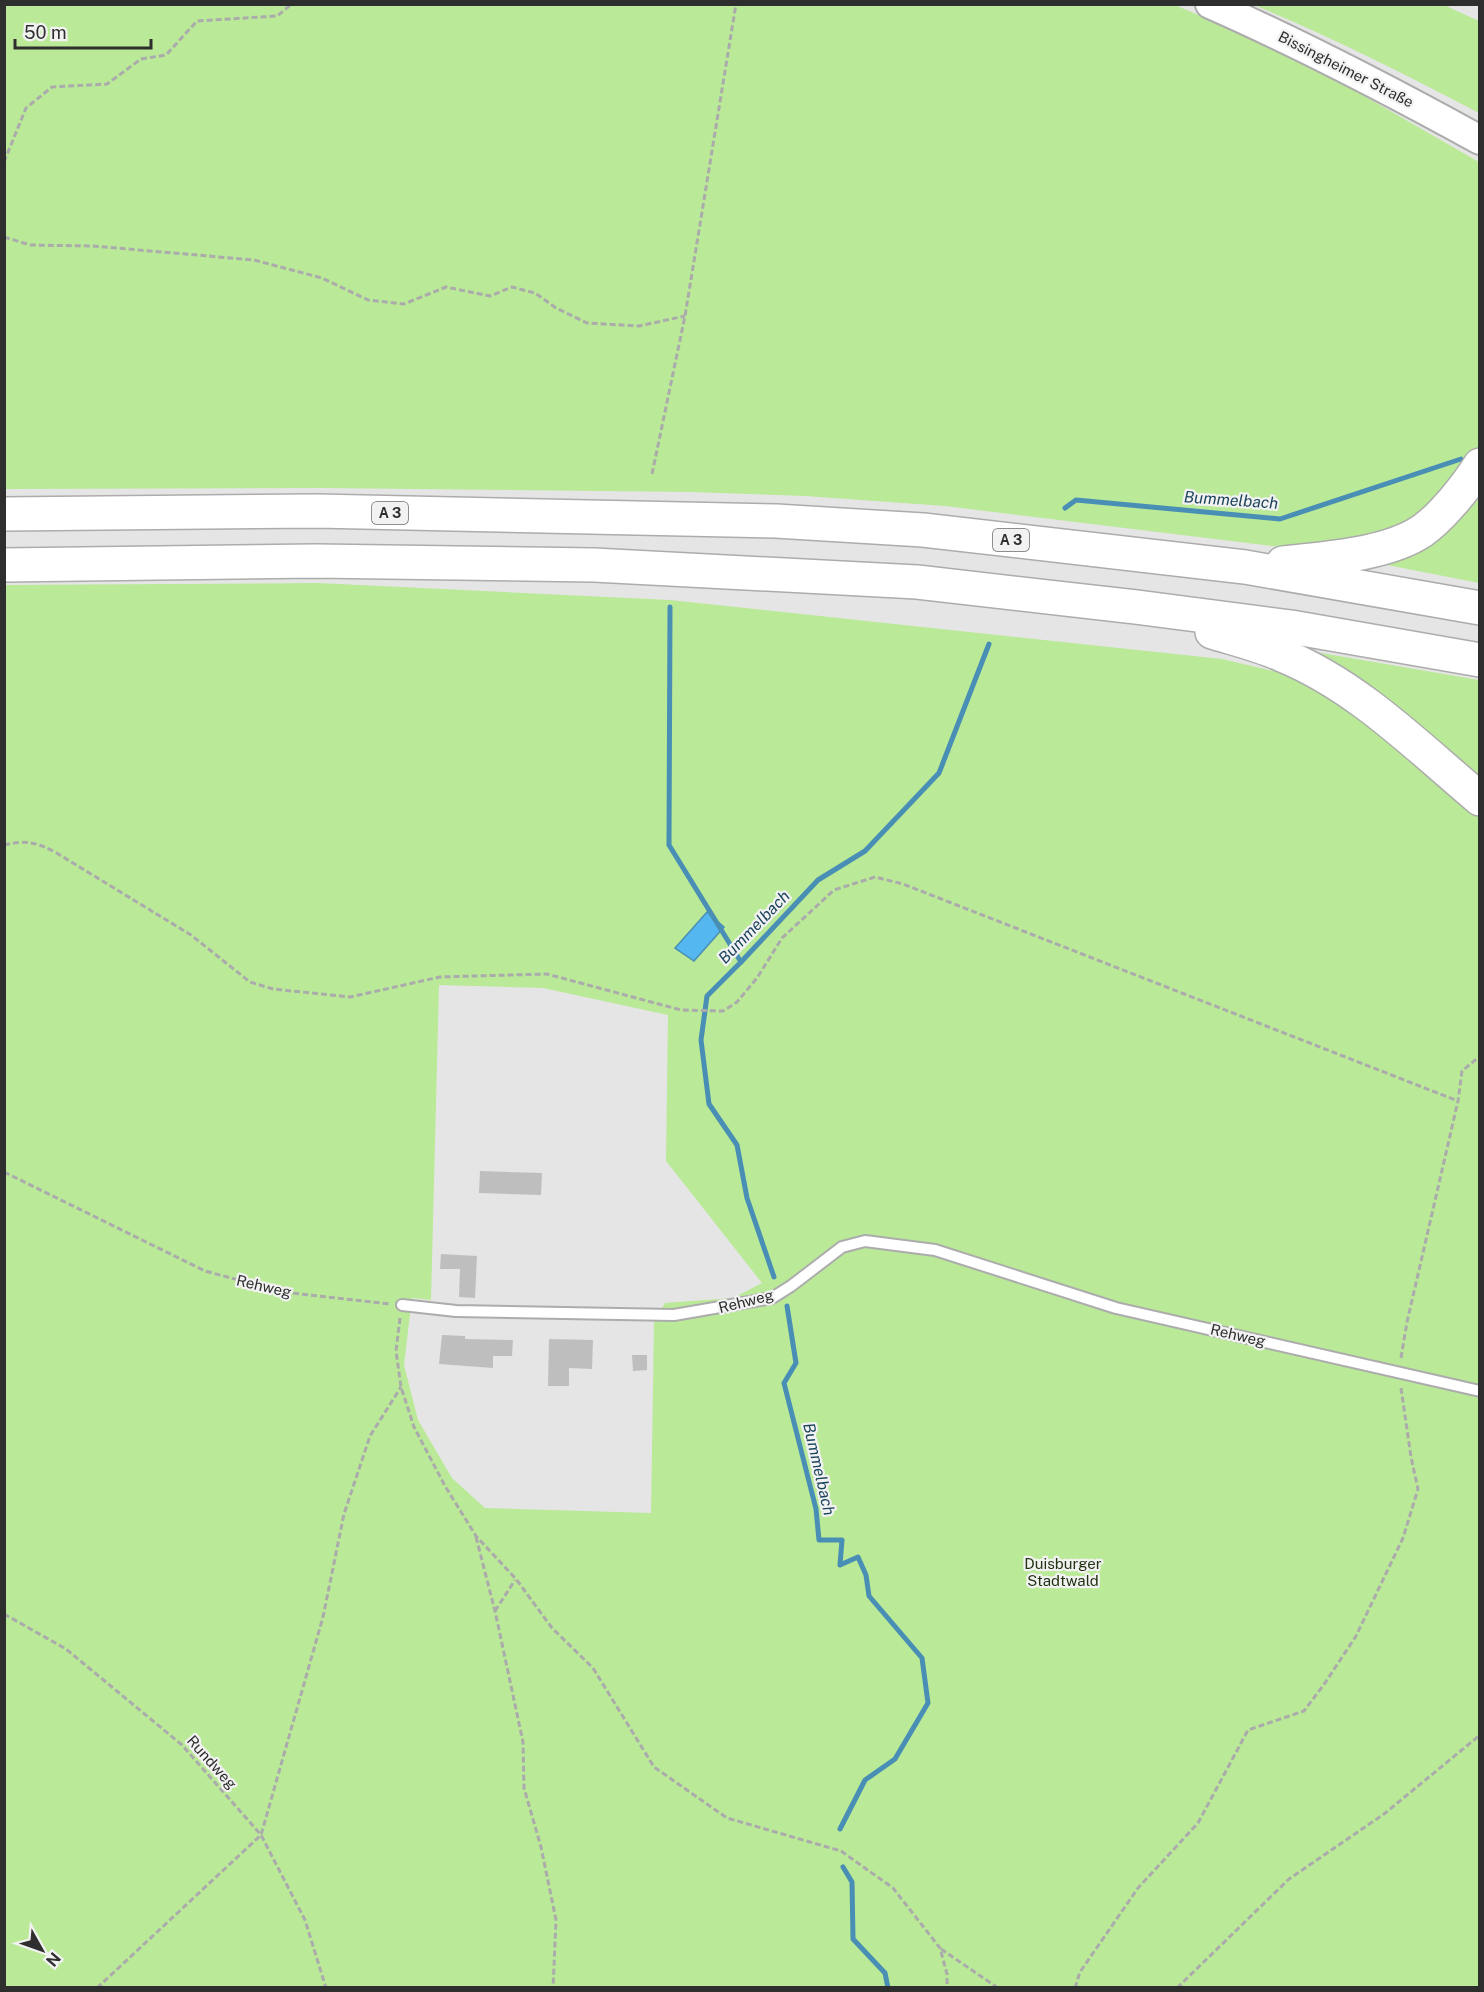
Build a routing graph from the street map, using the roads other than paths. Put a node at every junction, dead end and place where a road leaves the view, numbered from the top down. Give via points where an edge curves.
1 (1210, 4) edge
2 (1479, 140) edge
3 (1479, 465) edge
4 (4, 514) edge
5 (4, 565) edge
6 (1245, 567) junction
7 (1136, 607) junction
8 (1479, 608) edge
9 (1479, 660) edge
10 (1479, 799) edge
11 (402, 1305) road end
12 (1479, 1391) edge

1 - 2 main road, Bissingheimer Straße via 1384,87
3 - 6 highway via 1451,504 1422,531 1390,545 1355,554
4 - 6 highway, A 3 via 317,512 776,521 922,530
5 - 7 highway via 316,561 594,565 917,582
6 - 8 highway, A 3
7 - 9 highway via 1291,627
7 - 10 highway via 1282,655 1317,673 1359,698
11 - 12 lane, Rehweg via 456,1311 674,1315 771,1298 842,1247 865,1241 934,1250 1116,1308

